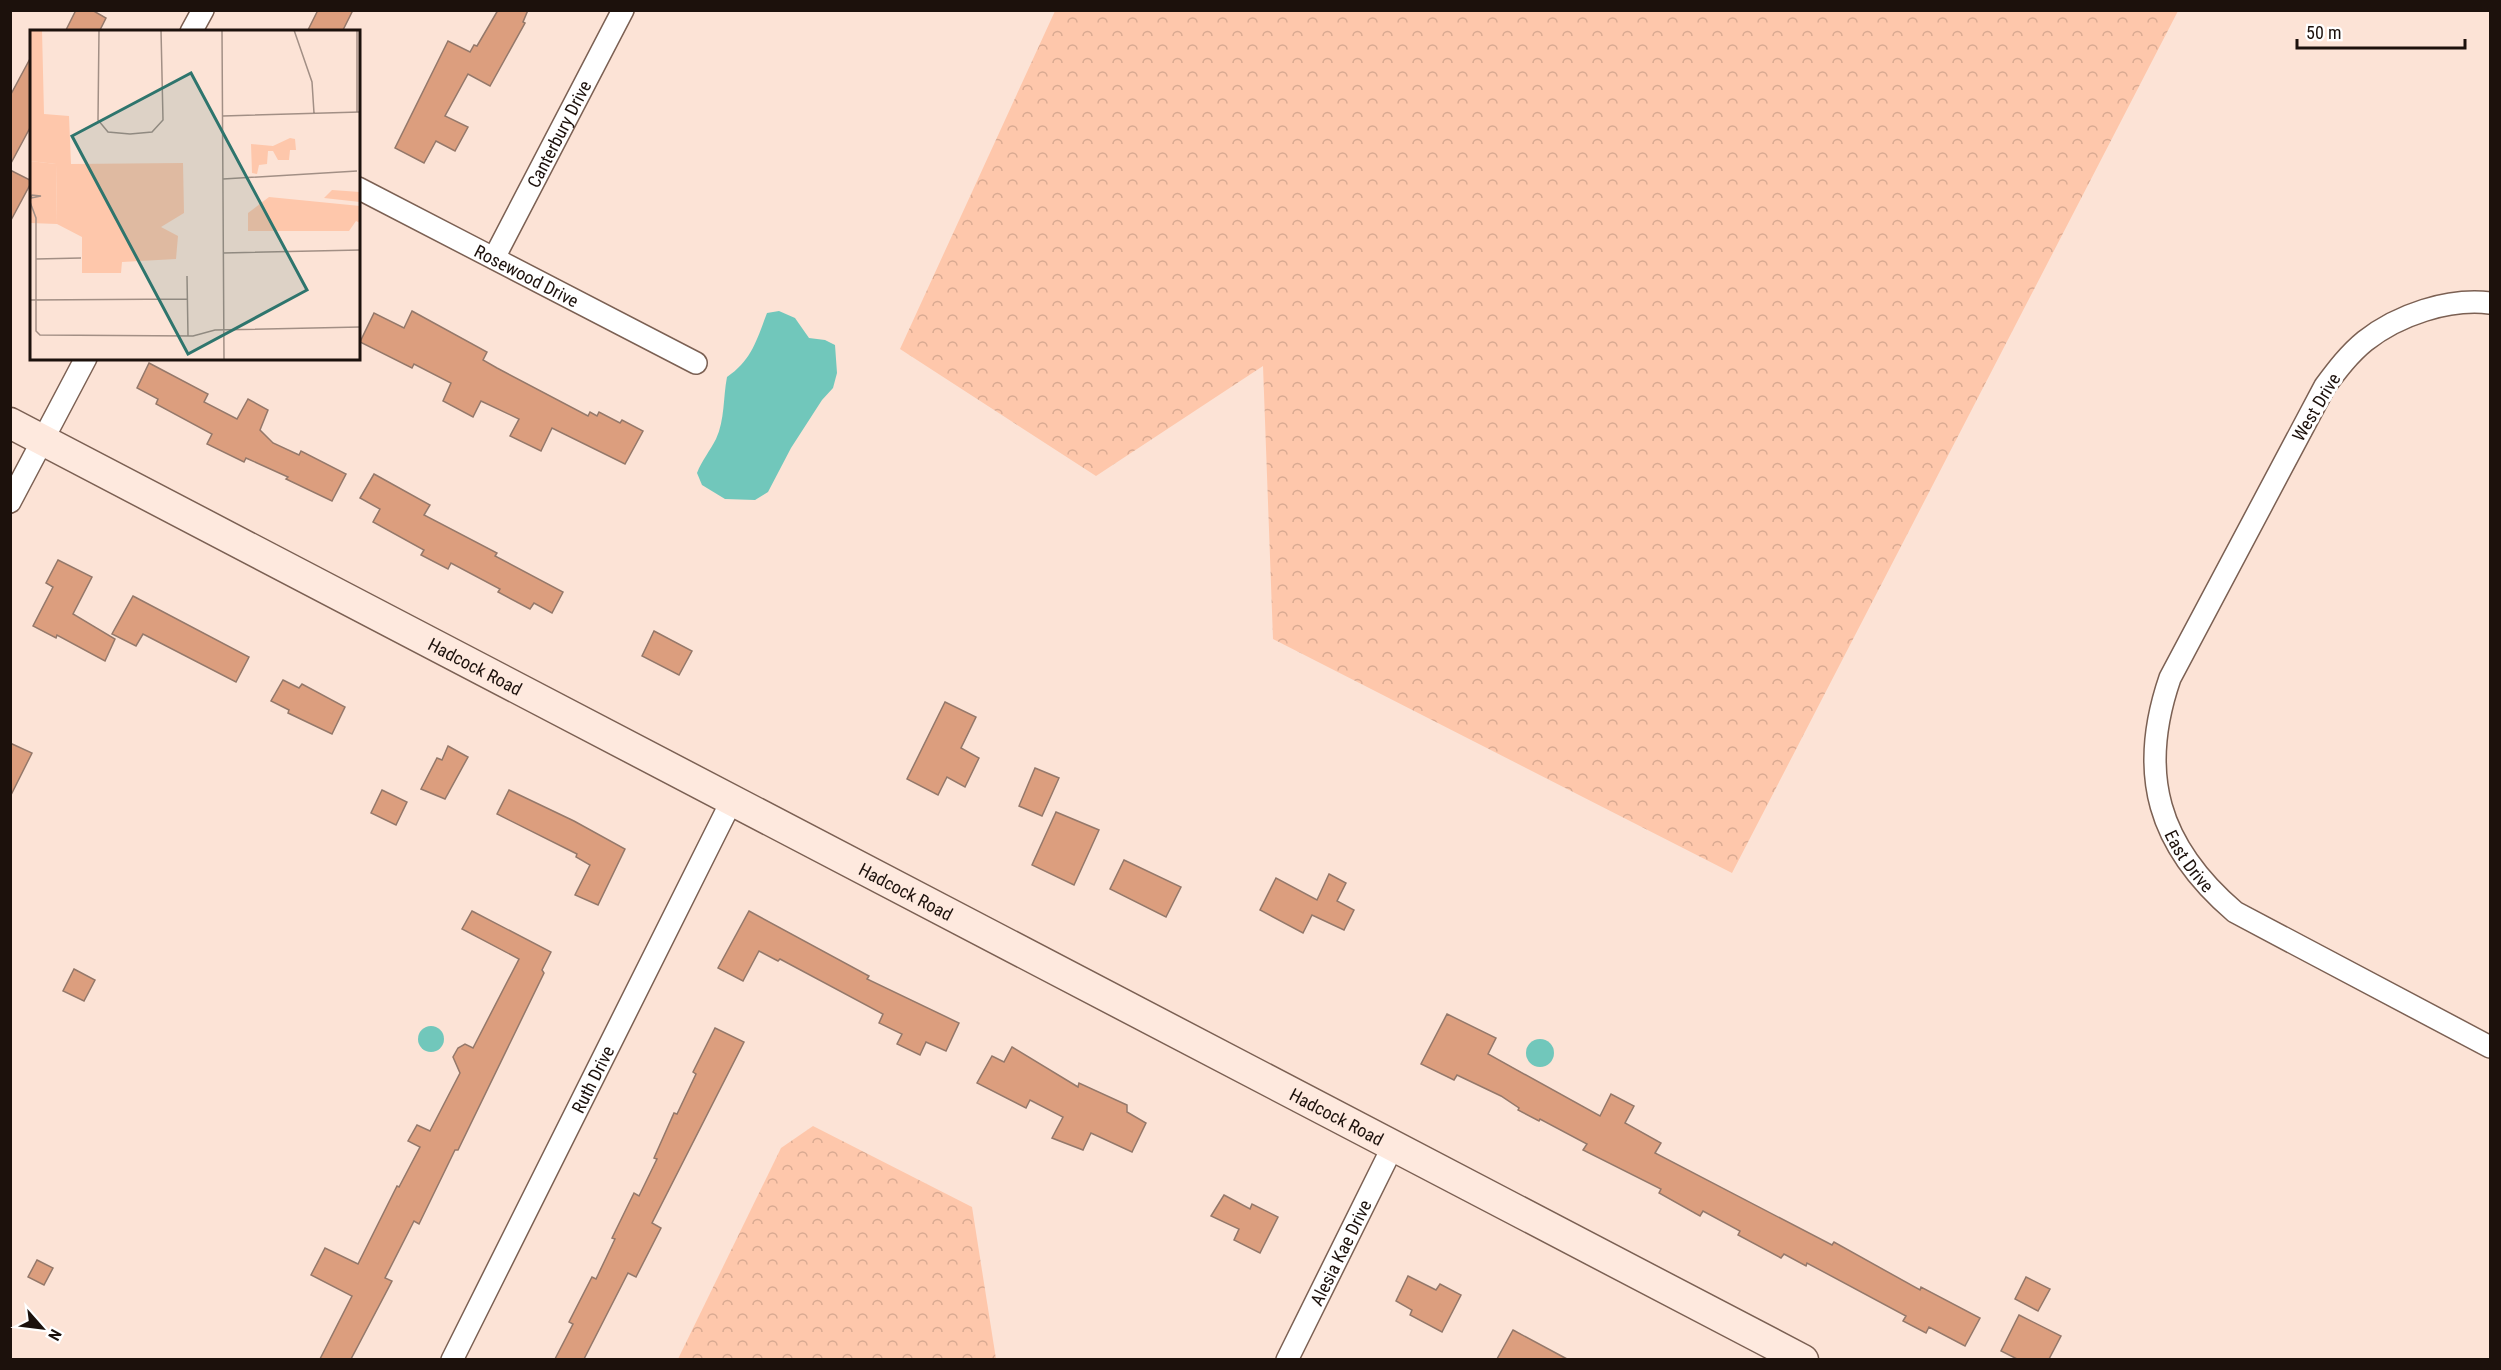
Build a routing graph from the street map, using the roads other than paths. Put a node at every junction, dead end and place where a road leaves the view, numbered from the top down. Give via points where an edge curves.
1 (202, 10) edge
2 (623, 10) edge
3 (192, 30) edge
4 (360, 189) edge
5 (494, 258) junction
6 (2490, 303) edge
7 (85, 360) edge
8 (696, 363) dead end
9 (10, 423) edge
10 (44, 440) junction
11 (10, 502) edge
12 (2246, 533) joint
13 (732, 800) junction
14 (2490, 1047) edge
15 (1393, 1146) junction
16 (452, 1359) edge
17 (1287, 1359) edge
18 (1803, 1359) edge

1 - 3 street
2 - 5 street, Canterbury Drive
4 - 5 street, Rosewood Drive
5 - 8 street, Rosewood Drive
6 - 12 street, West Drive via 2452,304 2421,312 2365,341 2325,386
7 - 10 street
9 - 10 street, Hadcock Road
10 - 11 street
10 - 13 street, Hadcock Road
12 - 14 street, East Drive via 2169,678 2160,706 2154,736 2154,770 2170,832 2209,890 2235,912
13 - 15 street, Hadcock Road
13 - 16 street, Ruth Drive
15 - 17 street, Alesia Kae Drive
15 - 18 street, Hadcock Road

